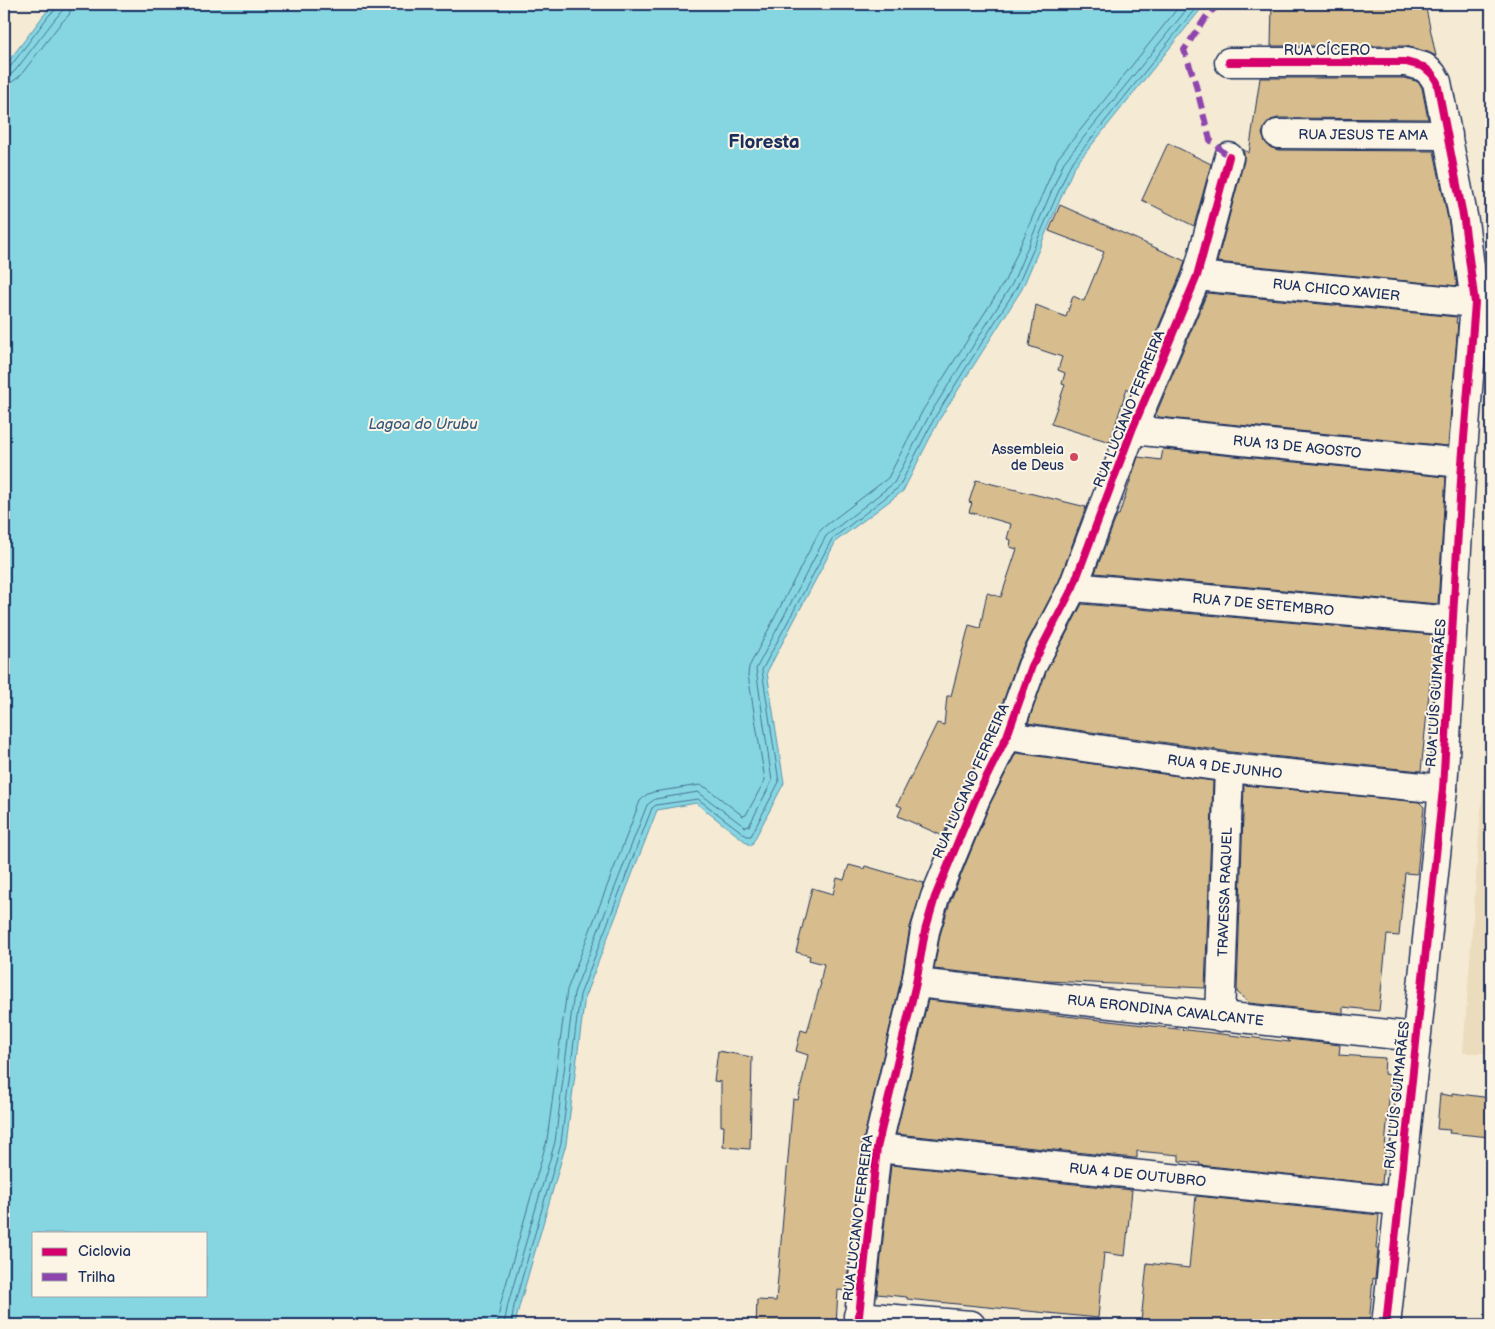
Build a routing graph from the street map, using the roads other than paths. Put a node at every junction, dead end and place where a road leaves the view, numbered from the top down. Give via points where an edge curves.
1 (1230, 62) dead end
2 (1424, 67) joint
3 (1278, 134) dead end
4 (1448, 135) junction
5 (1230, 157) dead end
6 (1197, 276) junction
7 (1475, 304) junction
8 (1132, 430) junction
9 (1462, 463) junction
10 (1073, 587) junction
11 (1453, 621) junction
12 (1007, 736) junction
13 (1229, 768) junction
14 (1443, 789) junction
15 (916, 983) junction
16 (1220, 1017) junction
17 (1416, 1037) junction
18 (877, 1148) junction
19 (1399, 1201) junction
20 (858, 1320) edge
21 (971, 1325) edge
22 (1386, 1325) edge

1 - 2 street, RUA CÍCERO via 1406,62
2 - 4 street, RUA LUÍS GUIMARÃES via 1436,82
3 - 4 street, RUA JESUS TE AMA
4 - 7 street, RUA LUÍS GUIMARÃES
5 - 6 street, RUA LUCIANO FERREIRA
6 - 7 street, RUA CHICO XAVIER
6 - 8 street, RUA LUCIANO FERREIRA
7 - 9 street, RUA LUÍS GUIMARÃES
8 - 9 street, RUA 13 DE AGOSTO
8 - 10 street, RUA LUCIANO FERREIRA
9 - 11 street, RUA LUÍS GUIMARÃES
10 - 11 street, RUA 7 DE SETEMBRO
10 - 12 street, RUA LUCIANO FERREIRA via 1032,666
11 - 14 street, RUA LUÍS GUIMARÃES
12 - 13 street, RUA 9 DE JUNHO
12 - 15 street, RUA LUCIANO FERREIRA via 976,798 935,897
13 - 14 street, RUA 9 DE JUNHO
13 - 16 street, TRAVESSA RAQUEL
14 - 17 street, RUA LUÍS GUIMARÃES
15 - 16 street, RUA ERONDINA CAVALCANTE
15 - 18 street, RUA LUCIANO FERREIRA
16 - 17 street, RUA ERONDINA CAVALCANTE
17 - 19 street, RUA LUÍS GUIMARÃES
18 - 19 street, RUA 4 DE OUTUBRO
18 - 20 street, RUA LUCIANO FERREIRA
19 - 22 street, RUA LUÍS GUIMARÃES
20 - 21 street

